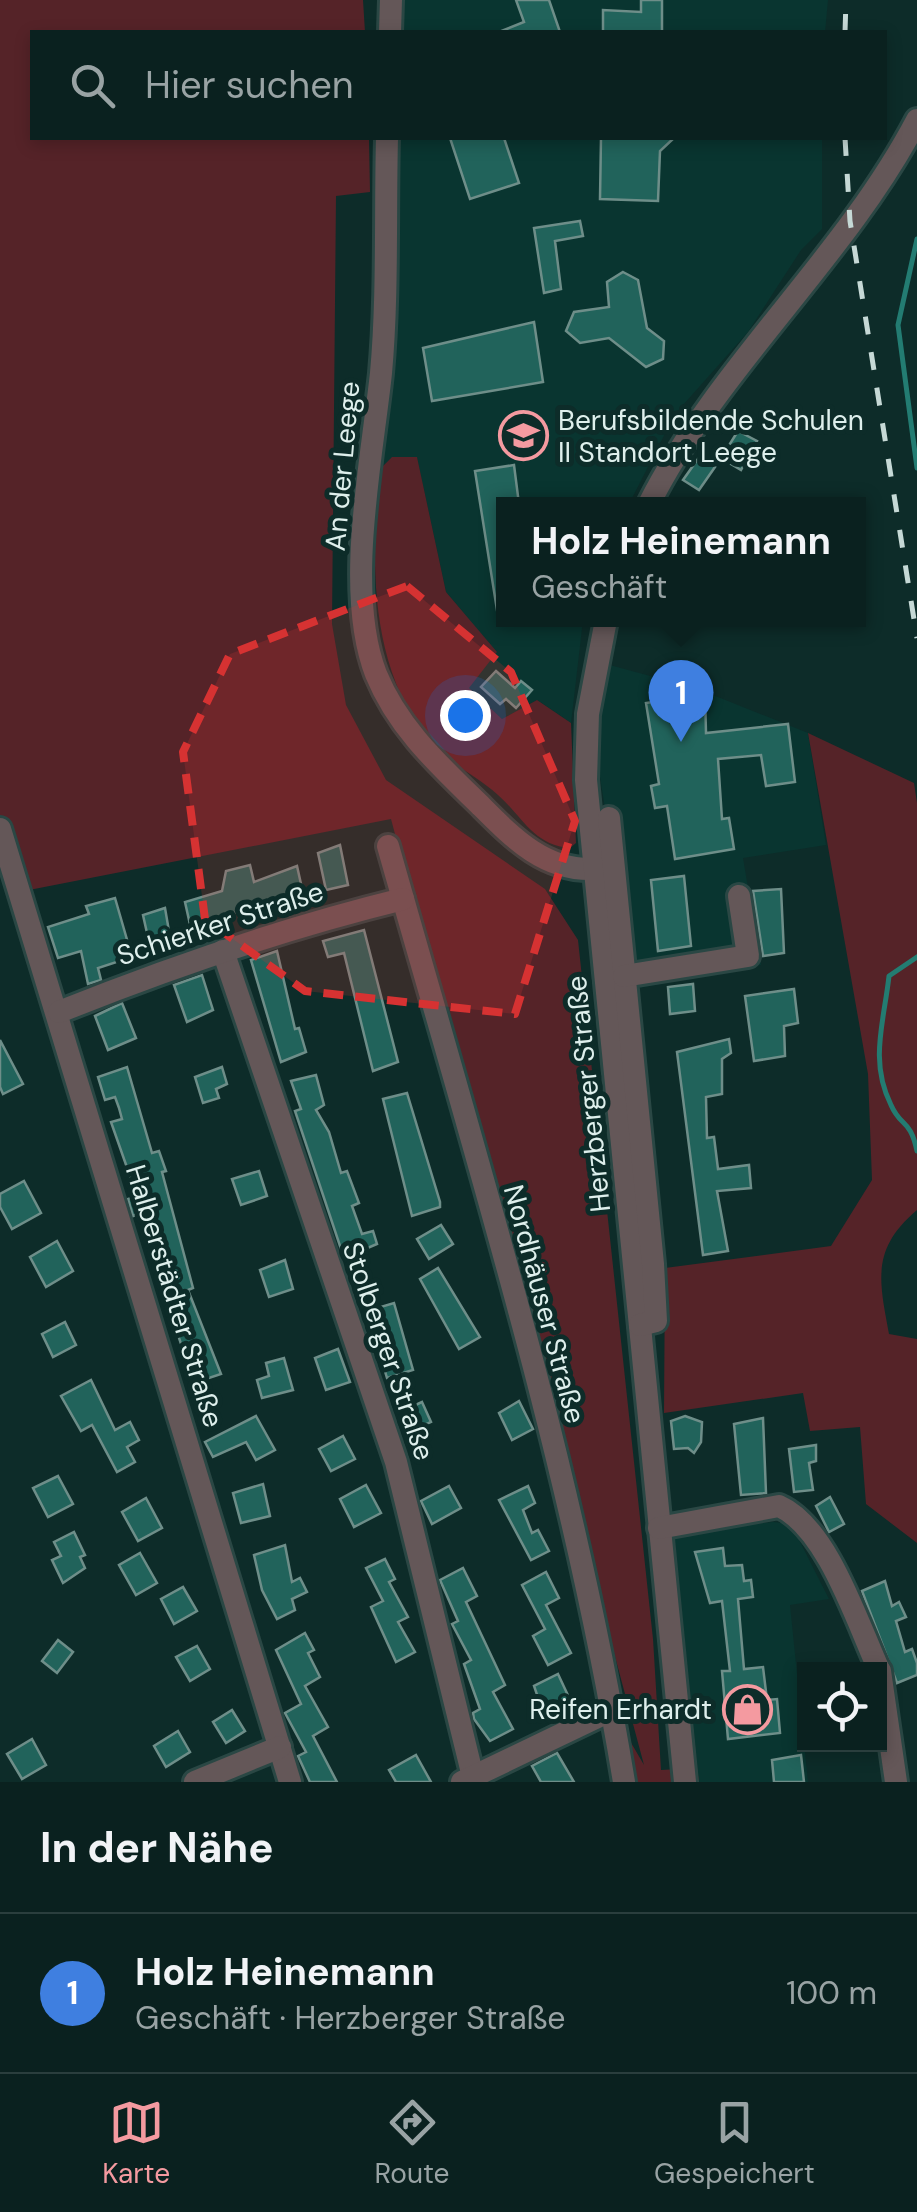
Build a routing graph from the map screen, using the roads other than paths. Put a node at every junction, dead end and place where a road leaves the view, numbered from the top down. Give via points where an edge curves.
1 (391, 0) edge
2 (390, 30) edge
3 (917, 120) edge
4 (387, 140) edge
5 (653, 497) edge
6 (605, 627) edge
7 (609, 818) dead end
8 (0, 829) edge
9 (388, 846) dead end
10 (594, 869) junction
11 (739, 896) dead end
12 (403, 899) junction
13 (222, 951) junction
14 (624, 976) junction
15 (59, 1012) junction
16 (640, 1325) junction
17 (660, 1528) junction
18 (875, 1662) edge
19 (612, 1710) junction
20 (887, 1723) edge
21 (280, 1747) junction
22 (467, 1779) edge
23 (195, 1782) edge
24 (290, 1782) edge
25 (624, 1782) edge
26 (684, 1782) edge
27 (896, 1782) edge

1 - 2 street
3 - 5 street via 690,434
4 - 10 street, An der Leege via 381,369 362,532 365,614 376,672 419,746 514,838 549,861
6 - 10 street, Herzberger Straße via 588,714
7 - 14 street, Herzberger Straße
8 - 15 street, Halberstädter Straße
9 - 12 street, Nordhäuser Straße
10 - 16 street, Herzberger Straße
11 - 14 street, Herzberger Straße via 748,956
12 - 13 street, Schierker Straße
12 - 19 street, Nordhäuser Straße via 522,1322
13 - 15 street, Schierker Straße
13 - 22 street, Stolberger Straße via 396,1462
14 - 16 street, Herzberger Straße via 656,1321
15 - 21 street, Halberstädter Straße
16 - 17 street, Herzberger Straße
17 - 18 street via 779,1506 796,1514 818,1540
17 - 26 street, Herzberger Straße
19 - 22 street
19 - 25 street, Nordhäuser Straße
20 - 27 street
21 - 23 street
21 - 24 street, Halberstädter Straße

